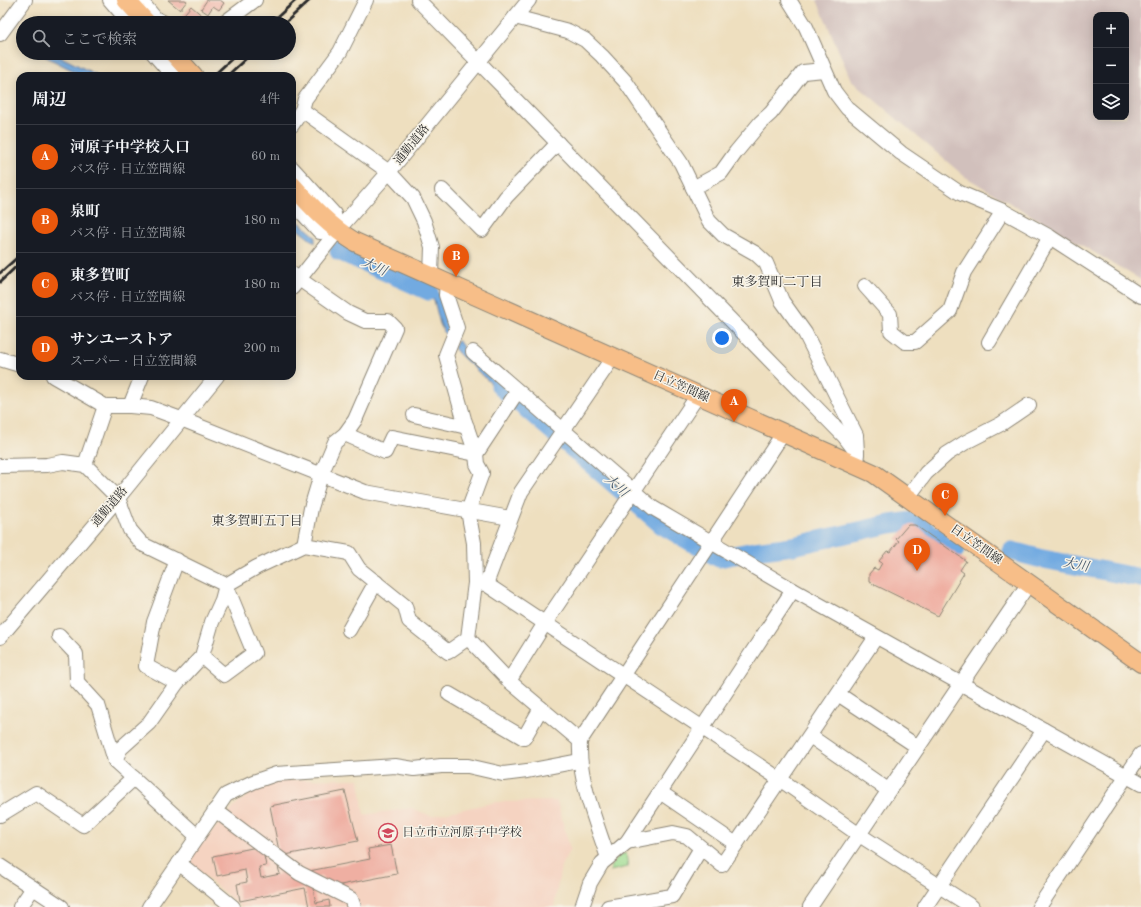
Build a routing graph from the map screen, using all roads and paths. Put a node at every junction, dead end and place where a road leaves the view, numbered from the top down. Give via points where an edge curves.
1 (25, 0) edge
2 (110, 0) edge
3 (126, 0) edge
4 (140, 0) edge
5 (255, 0) edge
6 (366, 0) edge
7 (418, 0) edge
8 (529, 0) edge
9 (789, 0) edge
10 (124, 16) edge
11 (140, 16) edge
12 (153, 16) edge
13 (233, 16) edge
14 (515, 17) junction
15 (0, 34) edge
16 (159, 60) edge
17 (183, 60) edge
18 (480, 61) junction
19 (824, 70) junction
20 (170, 72) edge
21 (191, 72) edge
22 (302, 110) junction
23 (296, 119) edge
24 (558, 143) junction
25 (296, 172) edge
26 (389, 172) junction
27 (693, 188) junction
28 (296, 189) edge
29 (442, 190) dead end
30 (296, 206) edge
31 (1003, 211) junction
32 (337, 231) junction
33 (1050, 236) junction
34 (439, 278) junction
35 (296, 279) edge
36 (296, 281) edge
37 (865, 286) dead end
38 (1141, 296) edge
39 (989, 342) dead end
40 (473, 352) dead end
41 (613, 357) junction
42 (0, 359) edge
43 (16, 364) edge
44 (60, 380) edge
45 (140, 380) edge
46 (214, 380) edge
47 (698, 395) junction
48 (515, 396) junction
49 (1028, 405) dead end
50 (105, 406) junction
51 (130, 406) junction
52 (414, 414) dead end
53 (181, 419) junction
54 (467, 426) junction
55 (784, 432) junction
56 (345, 434) junction
57 (560, 434) junction
58 (476, 454) junction
59 (857, 459) junction
60 (85, 465) junction
61 (0, 466) edge
62 (321, 475) junction
63 (631, 496) junction
64 (908, 497) junction
65 (118, 498) junction
66 (468, 511) junction
67 (510, 518) junction
68 (304, 545) junction
69 (708, 548) junction
70 (177, 560) junction
71 (376, 582) junction
72 (1029, 583) junction
73 (481, 584) junction
74 (226, 585) junction
75 (793, 590) junction
76 (545, 623) junction
77 (349, 630) dead end
78 (59, 636) dead end
79 (0, 637) edge
80 (876, 637) junction
81 (468, 638) junction
82 (202, 656) junction
83 (1141, 663) edge
84 (624, 676) junction
85 (509, 681) junction
86 (177, 683) junction
87 (962, 683) junction
88 (449, 694) dead end
89 (838, 694) junction
90 (541, 708) junction
91 (702, 728) junction
92 (1044, 730) junction
93 (810, 736) junction
94 (580, 741) junction
95 (918, 747) junction
96 (1141, 754) edge
97 (115, 761) junction
98 (579, 761) junction
99 (1126, 774) junction
100 (134, 778) junction
101 (781, 780) junction
102 (1141, 784) edge
103 (888, 790) junction
104 (660, 792) junction
105 (215, 810) junction
106 (0, 815) edge
107 (858, 834) junction
108 (197, 836) junction
109 (627, 842) junction
110 (736, 844) junction
111 (701, 848) junction
112 (608, 858) junction
113 (179, 863) junction
114 (0, 866) edge
115 (940, 886) junction
116 (34, 888) junction
117 (20, 907) edge
118 (62, 907) edge
119 (149, 907) edge
120 (233, 907) edge
121 (354, 907) edge
122 (582, 907) edge
123 (608, 907) edge
124 (810, 907) edge
125 (925, 907) edge
126 (972, 907) edge
127 (1039, 907) edge

1 - 15 street
2 - 10 street
3 - 11 main road
4 - 12 street
5 - 13 street
6 - 22 street via 340,52 305,99
7 - 18 street
8 - 14 street, 通勤道路
9 - 19 street via 806,27
14 - 18 street, 通勤道路
14 - 27 street via 568,32 585,40 602,56 625,81 651,117
16 - 20 street
17 - 21 main road
18 - 24 street
18 - 26 street, 通勤道路
19 - 27 street via 803,72 721,173
19 - 31 street via 834,91 848,108 901,153 960,192
22 - 23 street
22 - 26 street
24 - 29 street via 506,197 482,230
24 - 59 street via 844,436
25 - 32 street via 334,214
26 - 32 street, 通勤道路
26 - 34 street via 413,198 424,221
27 - 59 street via 709,222 723,236 755,253 766,263 782,301 805,333 856,435
28 - 32 main road, 日立笠間線
30 - 32 street via 320,232
31 - 33 street
31 - 37 street via 964,272 950,311 915,342 906,342 891,331 890,314
32 - 34 main road, 日立笠間線 via 355,242
32 - 35 street, 通勤道路
33 - 38 street
33 - 39 street
34 - 41 main road, 日立笠間線
34 - 54 street via 457,328 446,355
36 - 56 street via 348,313 365,321 388,321 395,328 355,420
40 - 48 street
41 - 47 main road, 日立笠間線
41 - 57 street
42 - 43 street
44 - 50 street
45 - 51 street
46 - 53 street, 通勤道路
47 - 55 main road, 日立笠間線
47 - 63 street
48 - 57 street
48 - 58 street
49 - 64 street via 1001,424 947,454 926,473
50 - 51 street
50 - 60 street
51 - 53 street via 151,408
52 - 54 street
53 - 62 street
53 - 65 street, 通勤道路
54 - 58 street
55 - 59 main road, 日立笠間線
55 - 69 street
56 - 58 street via 385,452 392,438
56 - 62 street via 335,442
57 - 63 street
57 - 67 street via 521,492
58 - 66 street via 477,464 482,473
59 - 64 main road, 日立笠間線
60 - 61 street via 63,462
60 - 65 street
62 - 66 street via 365,492
62 - 68 street via 310,508
63 - 69 street via 690,532
63 - 76 street
64 - 72 main road, 日立笠間線
65 - 70 street via 130,530 142,544
65 - 79 street, 通勤道路
66 - 67 street
66 - 73 street
67 - 73 street
68 - 71 street via 349,553 359,569
68 - 74 street
69 - 75 street via 733,556
69 - 84 street
70 - 74 street
70 - 86 street via 154,622 146,666
71 - 77 street
71 - 81 street via 405,606 409,621 448,652
72 - 83 main road, 日立笠間線
72 - 87 street
73 - 76 street
73 - 81 street
74 - 82 street
74 - 82 street via 254,653 224,675
75 - 80 street
75 - 91 street
76 - 84 street
76 - 85 street
78 - 97 street via 76,654 77,682 98,705
80 - 87 street
80 - 89 street
81 - 85 street
82 - 86 street
84 - 91 street
84 - 94 street
85 - 90 street
86 - 97 street via 149,723 120,750
87 - 92 street
87 - 95 street
88 - 90 street via 524,738
89 - 93 street
89 - 95 street
90 - 94 street
91 - 101 street
91 - 104 street
92 - 99 street
92 - 115 street
93 - 101 street
93 - 103 street
94 - 98 street
95 - 103 street
96 - 99 street
97 - 100 street
98 - 105 street via 503,774 468,766 414,769 395,766 276,774 226,795
98 - 112 street
99 - 102 street
99 - 127 street
100 - 106 street via 83,825 36,793
100 - 108 street
101 - 107 street
101 - 110 street
103 - 107 street
104 - 109 street
104 - 110 street
105 - 108 street
105 - 121 street via 299,873 351,899
107 - 115 street
107 - 124 street
108 - 113 street
109 - 111 street via 673,833 687,836
109 - 112 street
110 - 111 street via 722,865
111 - 123 street via 672,896
112 - 122 street via 590,883
113 - 119 street
113 - 120 street
114 - 116 street
115 - 125 street
115 - 126 street
116 - 117 street
116 - 118 street

